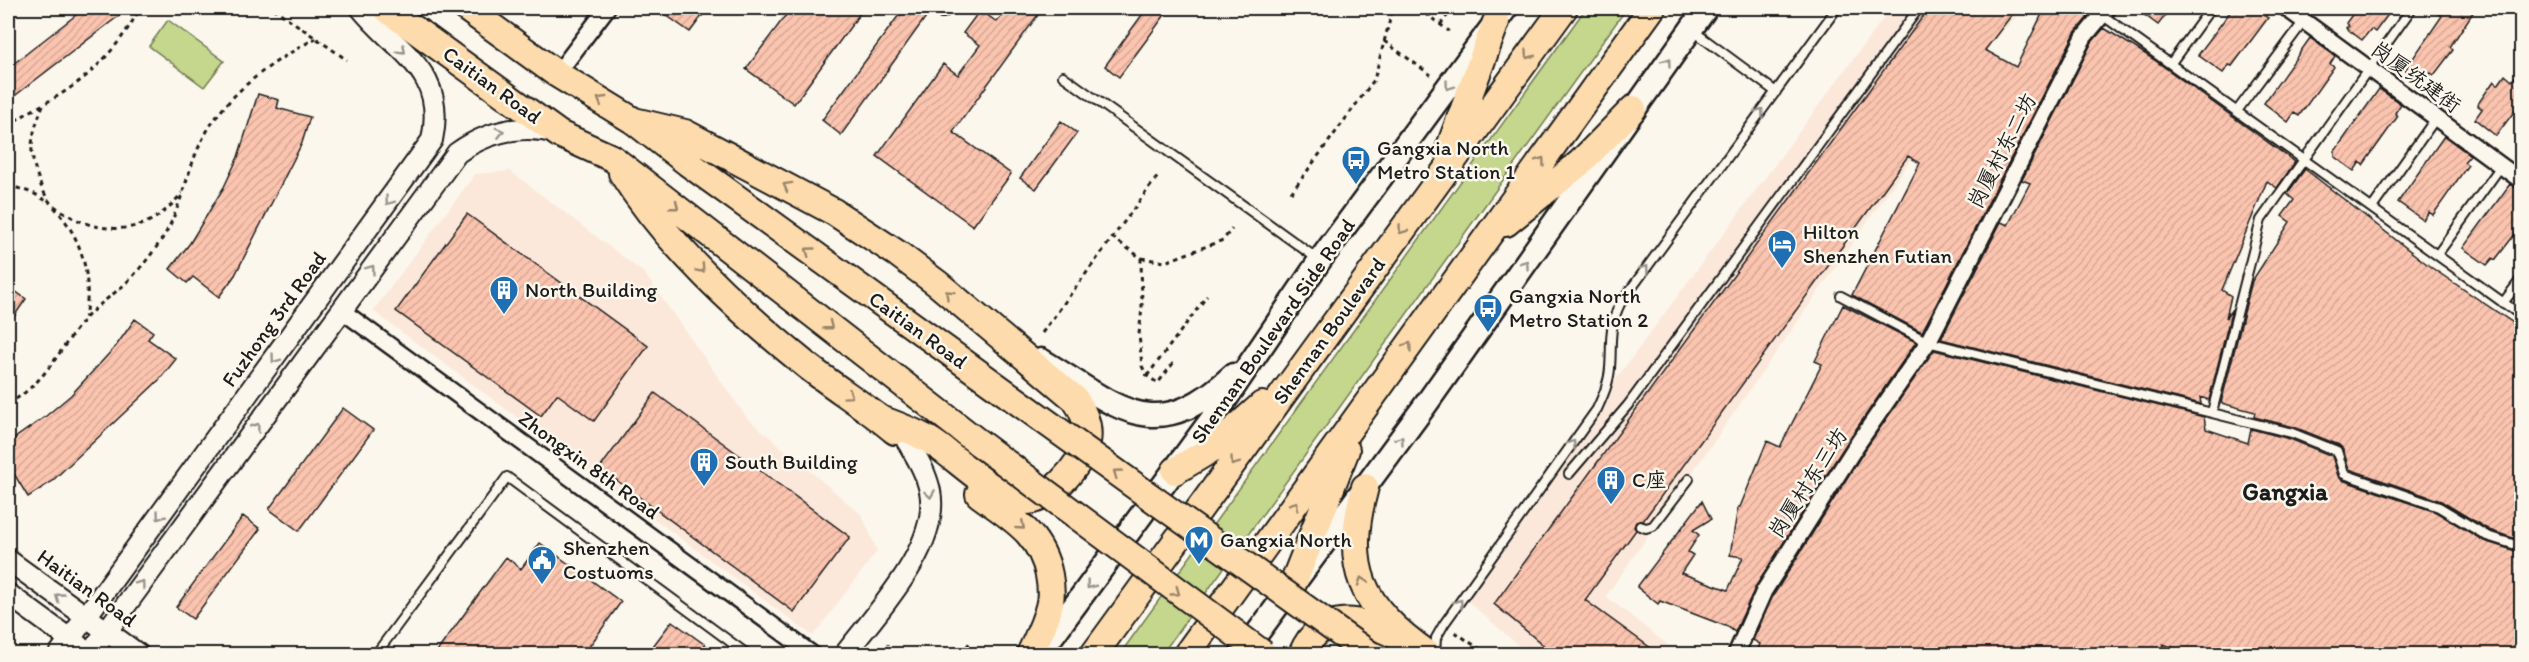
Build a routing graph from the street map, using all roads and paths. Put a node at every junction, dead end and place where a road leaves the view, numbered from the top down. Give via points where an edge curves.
1 (140, 8) edge
2 (273, 8) edge
3 (361, 8) edge
4 (385, 8) edge
5 (466, 8) edge
6 (607, 8) edge
7 (1393, 8) edge
8 (1418, 8) edge
9 (1435, 8) edge
10 (1453, 8) edge
11 (1564, 8) edge
12 (1652, 8) edge
13 (1706, 8) edge
14 (1837, 8) edge
15 (1918, 8) edge
16 (2211, 8) edge
17 (2286, 8) edge
18 (2412, 8) edge
19 (2105, 11) edge
20 (1501, 15) edge
21 (1429, 16) junction
22 (2304, 21) junction
23 (1440, 25) junction
24 (1690, 30) junction
25 (1449, 31) dead end
26 (316, 38) junction
27 (1384, 41) junction
28 (347, 60) dead end
29 (2170, 63) junction
30 (2368, 68) junction
31 (557, 74) junction
32 (1063, 76) dead end
33 (1432, 76) dead end
34 (1776, 92) junction
35 (43, 105) junction
36 (1633, 109) junction
37 (2237, 111) junction
38 (2436, 118) junction
39 (634, 121) junction
40 (8, 126) edge
41 (559, 134) junction
42 (612, 158) junction
43 (2304, 159) junction
44 (2501, 166) junction
45 (1158, 176) dead end
46 (2522, 181) edge
47 (1436, 183) junction
48 (8, 185) edge
49 (183, 192) junction
50 (1291, 193) dead end
51 (50, 202) junction
52 (2372, 208) junction
53 (1232, 229) dead end
54 (1112, 237) junction
55 (1482, 242) junction
56 (2437, 255) junction
57 (1141, 258) junction
58 (1320, 261) junction
59 (2522, 278) edge
60 (1207, 296) dead end
61 (1841, 296) dead end
62 (2503, 303) junction
63 (341, 310) junction
64 (2522, 316) edge
65 (85, 319) junction
66 (994, 332) junction
67 (1042, 333) dead end
68 (1270, 334) junction
69 (1928, 342) junction
70 (1174, 363) dead end
71 (1147, 376) junction
72 (1293, 380) junction
73 (1368, 402) junction
74 (8, 404) edge
75 (2212, 412) junction
76 (881, 419) junction
77 (907, 441) junction
78 (1175, 471) junction
79 (1569, 474) dead end
80 (1689, 479) dead end
81 (1365, 487) junction
82 (1640, 526) dead end
83 (2522, 547) edge
84 (8, 560) edge
85 (1293, 584) junction
86 (8, 594) edge
87 (86, 617) junction
88 (1453, 631) dead end
89 (107, 632) junction
90 (971, 641) dead end
91 (888, 644) dead end
92 (64, 647) edge
93 (978, 647) dead end
94 (1426, 651) edge
95 (90, 654) edge
96 (138, 654) edge
97 (376, 654) edge
98 (747, 654) edge
99 (812, 654) edge
100 (845, 654) edge
101 (888, 654) edge
102 (961, 654) edge
103 (973, 654) edge
104 (1030, 654) edge
105 (1039, 654) edge
106 (1094, 654) edge
107 (1187, 654) edge
108 (1242, 654) edge
109 (1263, 654) edge
110 (1302, 654) edge
111 (1369, 654) edge
112 (1487, 654) edge
113 (1736, 654) edge

1 - 35 path via 115,47 70,89
2 - 26 path
3 -> 87 street, Fuzhong 3rd Road via 427,78 436,110 432,140
4 - 41 main road, Caitian Road
5 - 31 main road, Caitian Road
6 - 31 street
7 - 27 path
8 - 21 path
9 - 21 path
10 - 23 path
11 -> 47 main road, Shennan Boulevard
55 -> 12 main road
13 - 24 main road
14 - 34 lane
15 - 79 lane via 1628,405
16 - 29 lane
17 - 22 street, 岗厦统建街
18 - 30 lane
19 - 29 lane
19 - 69 street, 岗厦村东二坊 via 2084,37
20 - 47 main road
20 -> 58 main road, Shennan Boulevard Side Road
21 - 23 path
22 - 30 street, 岗厦统建街
22 - 37 lane
23 - 25 path
24 - 34 lane
36 -> 24 main road
26 - 28 path
26 - 49 path via 261,71 230,100 197,152
27 - 33 path
27 - 50 path via 1374,80
29 - 37 lane
30 - 38 street, 岗厦统建街
30 - 43 lane
39 -> 31 main road, Caitian Road
32 - 58 lane
94 -> 34 lane via 1597,409 1610,369 1609,336 1620,304
35 - 40 path
35 - 51 path via 34,129 32,154
36 - 55 main road via 1564,178
81 -> 36 main road
37 - 43 lane
38 - 44 street, 岗厦统建街
38 - 52 lane
66 -> 39 main road via 898,254 834,212 685,133
111 -> 39 main road, Caitian Road, bridge
41 - 42 main road, Caitian Road
63 -> 41 street via 457,153 474,141 504,131 535,129
42 -> 76 main road via 643,207 716,285 808,366
42 -> 109 main road, Caitian Road, bridge via 979,443
43 - 52 lane
43 - 75 lane via 2261,220
44 - 46 street, 岗厦统建街
44 - 56 lane
45 - 54 path
47 -> 72 main road, Shennan Boulevard
48 - 51 path
49 - 51 path via 166,211 144,224 120,229 94,227
49 - 65 path via 166,232 147,259
51 - 65 path via 72,231 86,265
52 - 56 lane
53 - 57 path via 1223,240 1165,262
54 - 57 path
54 - 67 path
73 -> 55 main road
56 - 62 lane
57 - 71 path via 1139,333 1142,366
58 - 68 main road, Shennan Boulevard Side Road
59 - 62 lane
60 - 71 path
61 - 69 lane
62 - 64 lane
89 -> 63 street
63 - 99 street, Zhongxin 8th Road
65 - 74 path via 44,375
66 - 68 main road via 1119,408 1161,415 1195,405 1218,388
66 - 76 main road via 1075,399 1085,417 1086,442 1082,453 1064,480 1050,491 1036,500 1021,501 1009,496 930,440
68 - 78 main road, Shennan Boulevard Side Road
69 - 75 lane
69 - 113 street, 岗厦村东三坊 via 1764,591
70 - 71 path via 1158,383
72 - 78 main road via 1215,447
72 -> 106 main road, Shennan Boulevard
73 - 85 main road
107 -> 73 main road
75 - 83 lane via 2292,433 2337,451 2344,474 2439,507 2487,536
76 - 77 main road
77 -> 100 street via 927,480 930,522 924,540 895,589
77 -> 104 main road via 1019,524 1044,554 1050,605
78 -> 105 main road, Shennan Boulevard Side Road
80 - 82 lane via 1653,526
81 - 85 main road
94 -> 81 main road via 1384,617 1362,586 1355,549
87 -> 84 street, Haitian Road
85 - 108 main road
86 - 92 street
87 - 89 street, Haitian Road
87 - 92 street, Fuzhong 3rd Road
88 - 112 path
89 - 95 street
89 - 96 street, Haitian Road
90 - 102 path
91 - 101 path
92 - 95 street
93 - 103 path
94 - 110 main road via 1360,621 1337,622 1319,630
97 - 98 lane via 507,477

